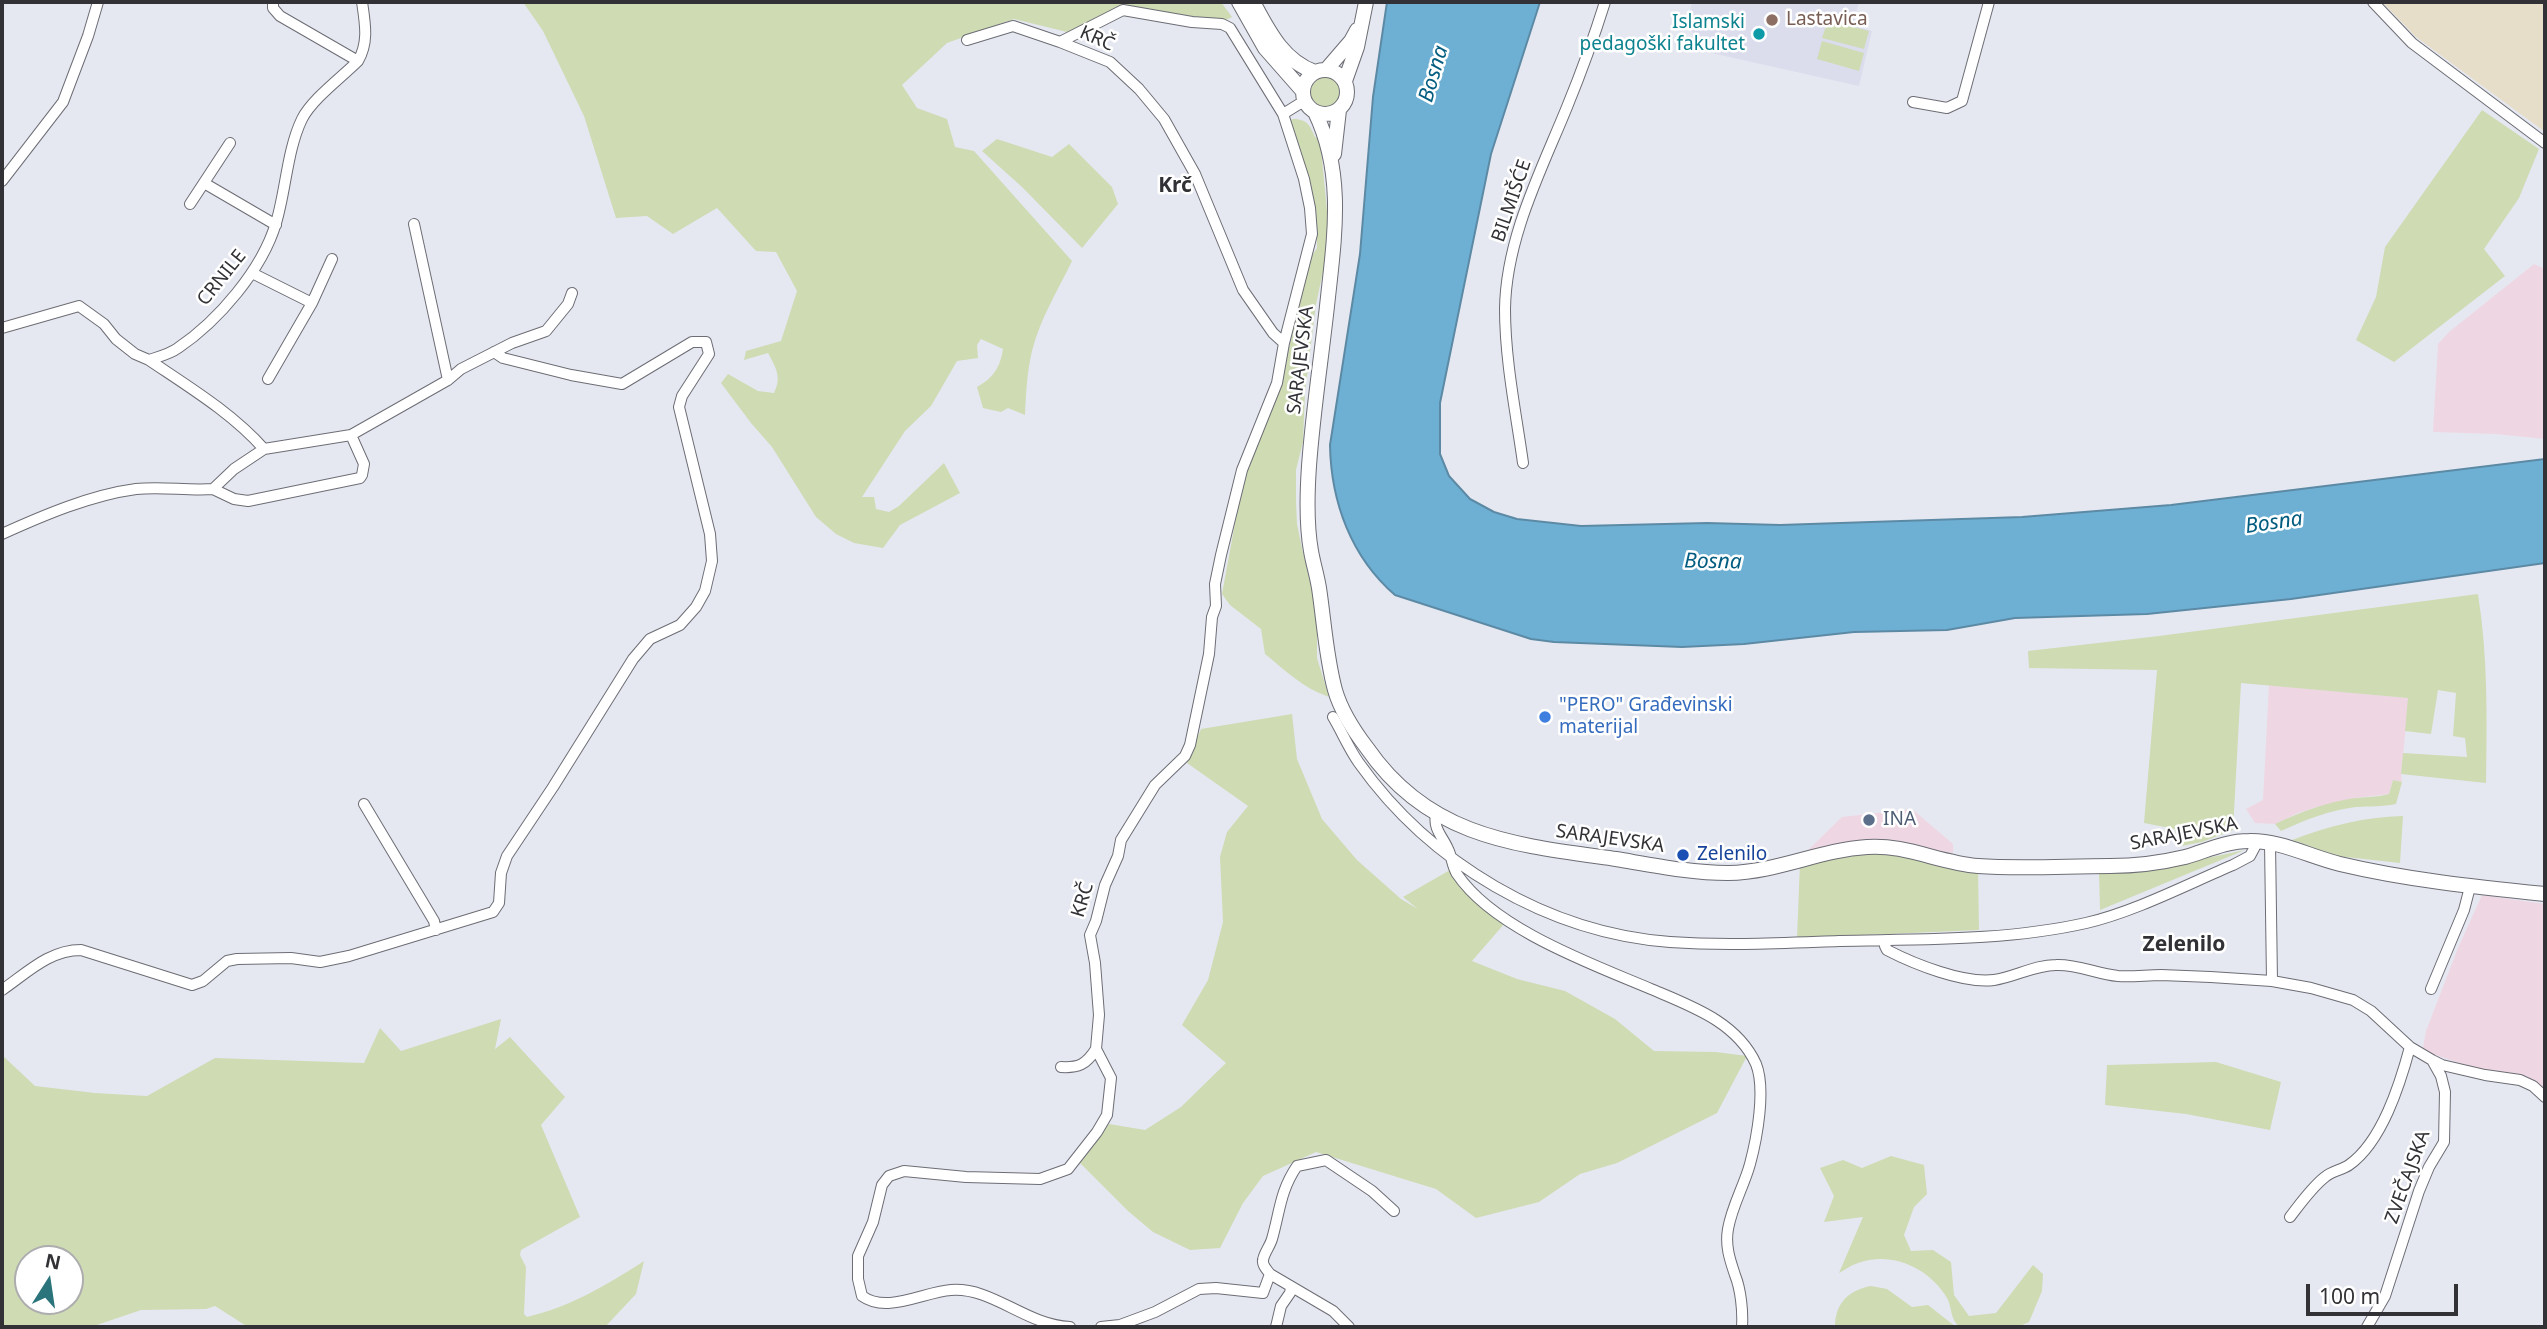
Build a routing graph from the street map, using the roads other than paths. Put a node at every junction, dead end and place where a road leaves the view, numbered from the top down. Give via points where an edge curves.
1 (98, 2) edge
2 (272, 2) edge
3 (362, 2) edge
4 (1239, 2) edge
5 (1253, 2) edge
6 (1366, 2) edge
7 (1605, 2) edge
8 (1989, 2) edge
9 (2373, 2) edge
10 (1362, 19) junction
11 (967, 40) dead end
12 (1060, 42) junction
13 (358, 61) junction
14 (1321, 71) junction
15 (1345, 81) junction
16 (1303, 95) junction
17 (1913, 102) dead end
18 (1339, 110) junction
19 (1315, 112) junction
20 (1283, 114) junction
21 (230, 143) dead end
22 (2545, 143) edge
23 (1334, 166) junction
24 (2, 181) edge
25 (205, 183) junction
26 (190, 204) dead end
27 (414, 224) dead end
28 (276, 225) junction
29 (332, 259) dead end
30 (252, 273) junction
31 (572, 293) dead end
32 (312, 303) junction
33 (2, 328) edge
34 (1284, 343) junction
35 (494, 352) junction
36 (149, 360) junction
37 (268, 379) dead end
38 (448, 380) junction
39 (351, 435) junction
40 (264, 449) junction
41 (1522, 463) dead end
42 (213, 489) junction
43 (2, 534) edge
44 (1333, 717) dead end
45 (364, 804) dead end
46 (1436, 815) junction
47 (2264, 842) junction
48 (1451, 859) junction
49 (2470, 887) junction
50 (2545, 894) edge
51 (436, 930) junction
52 (1887, 940) junction
53 (2272, 981) junction
54 (2431, 989) dead end
55 (2, 990) edge
56 (2410, 1046) junction
57 (1096, 1049) junction
58 (2432, 1060) junction
59 (1061, 1068) dead end
60 (2545, 1097) edge
61 (1394, 1211) dead end
62 (2290, 1217) dead end
63 (1270, 1274) junction
64 (1291, 1288) junction
65 (1070, 1327) edge
66 (1101, 1327) edge
67 (1276, 1327) edge
68 (1349, 1327) edge
69 (1742, 1327) edge
70 (2367, 1327) edge

1 - 24 street via 63,102
2 - 13 street via 280,16
3 - 13 street via 366,39
4 - 16 main road via 1265,48
5 - 14 main road via 1288,56 1303,68
6 - 10 main road
7 - 41 street, BILMIŠĆE via 1514,243 1505,308
8 - 17 street via 1962,101 1947,108
9 - 22 street via 2412,43
10 - 14 main road via 1351,41
10 - 15 main road
11 - 12 street via 1013,26
12 - 20 street, KRČ via 1123,10 1222,24 1230,28
12 - 34 street, KRČ via 1110,62 1164,119 1195,174 1242,290
13 - 28 street, CRNILE via 304,116
14 - 15 main road via 1335,72
14 - 16 main road via 1307,79
15 - 18 main road via 1347,96
16 - 19 main road
16 - 20 street
18 - 19 main road via 1327,115
18 - 23 main road, SARAJEVSKA
19 - 23 main road, SARAJEVSKA
20 - 34 street, KRČ via 1304,179 1311,234
21 - 25 street
23 - 46 main road, SARAJEVSKA via 1335,238 1309,465 1311,553 1336,693 1376,762 1406,794
25 - 26 street
25 - 28 street
27 - 38 street
28 - 30 street, CRNILE
29 - 32 street
30 - 32 street
30 - 36 street, CRNILE via 198,333 176,350
31 - 35 street via 546,331
32 - 37 street
33 - 36 street via 79,306 135,354
34 - 57 street, KRČ via 1277,383 1242,470 1221,555 1209,654 1190,746 1155,785 1121,840 1090,935 1099,1015
35 - 38 street
35 - 51 street via 559,373 622,384 692,342 706,342 709,354 679,407 708,524 712,561 696,607 680,625 650,639 632,659 507,856 499,903 493,912
36 - 40 street via 250,432
38 - 39 street
39 - 40 street
39 - 42 street via 364,464 359,478 248,501
40 - 42 street
42 - 43 street via 160,487 113,494 36,518
44 - 48 street via 1358,762 1389,800
45 - 51 street
46 - 47 main road, SARAJEVSKA via 1535,848 1725,873 1785,866 1843,849 1873,846 1974,866 2118,866 2162,862 2228,843
46 - 48 street via 1436,829
47 - 49 main road, SARAJEVSKA via 2339,864
47 - 52 street via 2250,856 2085,923 2012,934
47 - 53 street
48 - 52 street via 1547,912 1635,937 1745,944
48 - 69 street via 1463,881 1506,919 1569,954 1691,1005 1744,1042 1760,1083 1750,1165 1728,1229 1728,1255 1743,1310
49 - 50 main road, SARAJEVSKA
49 - 54 street
51 - 55 street via 320,961 228,961 192,985 81,950 67,950 44,960
52 - 53 street via 1887,950 1912,963 1984,980 2054,964 2121,976
53 - 56 street via 2353,1000
56 - 58 street
56 - 62 street via 2385,1118 2365,1149 2350,1165 2326,1176
57 - 59 street via 1077,1068
57 - 65 street via 1111,1078 1107,1115 1068,1169 1040,1179 904,1171 889,1176 858,1256 862,1296 870,1302 884,1304 951,1290 969,1291 1025,1317
58 - 60 street via 2520,1080
58 - 70 street, ZVEČAJSKA via 2445,1092 2444,1142 2429,1167 2385,1296
61 - 63 street via 1333,1163 1326,1160 1297,1166 1287,1180 1263,1260
63 - 64 street
63 - 66 street via 1263,1293 1199,1289 1155,1312
64 - 67 street
64 - 68 street via 1332,1311

